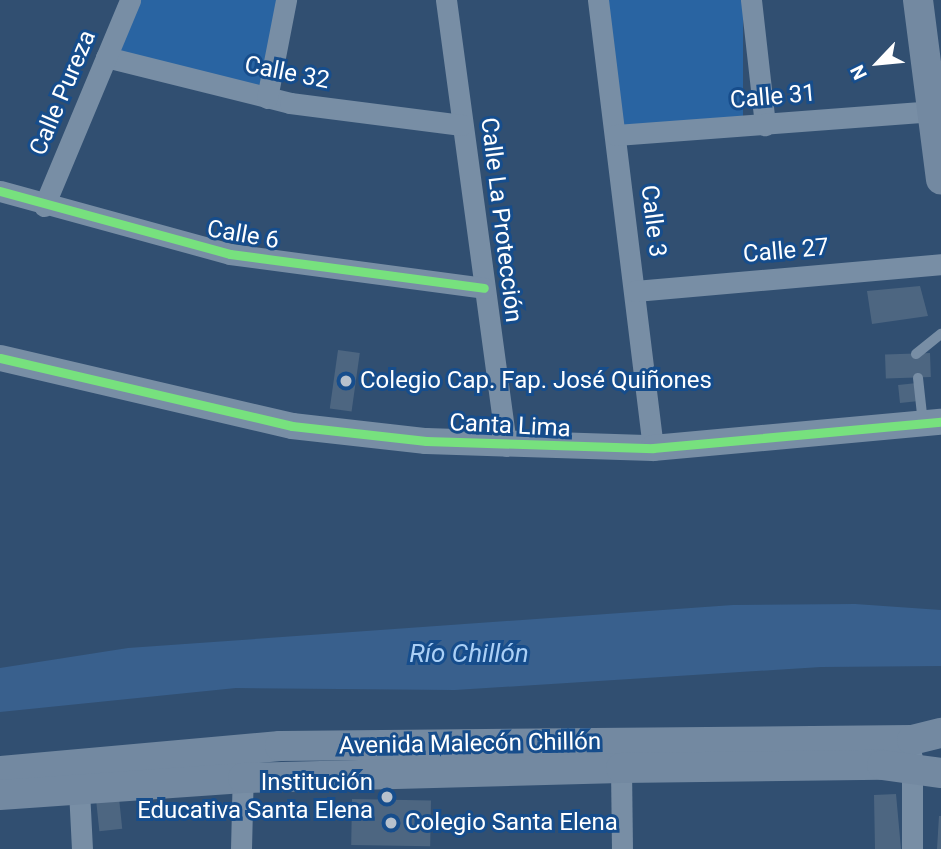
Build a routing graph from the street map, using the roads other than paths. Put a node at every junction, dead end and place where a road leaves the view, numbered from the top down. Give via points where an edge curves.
1 (130, 0) edge
2 (286, 0) edge
3 (446, 0) edge
4 (598, 0) edge
5 (751, 0) edge
6 (918, 0) edge
7 (106, 57) junction
8 (267, 98) junction
9 (934, 111) junction
10 (463, 125) junction
11 (765, 125) junction
12 (616, 135) junction
13 (941, 180) edge
14 (0, 191) edge
15 (44, 205) junction
16 (941, 264) edge
17 (484, 288) junction
18 (635, 291) junction
19 (941, 334) edge
20 (916, 354) dead end
21 (0, 358) edge
22 (918, 377) dead end
23 (932, 423) edge
24 (506, 446) junction
25 (653, 448) junction
26 (941, 733) edge
27 (941, 743) edge
28 (243, 749) junction
29 (912, 754) junction
30 (621, 768) junction
31 (0, 771) edge
32 (941, 773) edge
33 (243, 779) junction
34 (79, 790) junction
35 (0, 795) edge
36 (82, 849) edge
37 (242, 849) edge
38 (622, 849) edge
39 (912, 849) edge

1 - 7 street, Calle Pureza
2 - 8 street
3 - 10 street, Calle La Protección
4 - 12 street, Calle 3
5 - 11 street
6 - 9 main road
7 - 8 street, Calle 32
7 - 15 street, Calle Pureza
8 - 10 street, Calle 32
9 - 11 street, Calle 31
9 - 13 main road
10 - 17 street, Calle La Protección
11 - 12 street, Calle 31
12 - 18 street, Calle 3
14 - 15 street, Calle 6
15 - 17 street, Calle 6 via 230,254
16 - 18 street, Calle 27
17 - 24 street, Calle La Protección
18 - 25 street, Calle 3
19 - 20 lane
21 - 24 street, Canta Lima via 292,426
22 - 23 lane
23 - 25 street, Canta Lima
24 - 25 street, Canta Lima
26 - 29 main road
27 - 29 street, Avenida Malecón Chillón
28 - 29 main road, Avenida Malecón Chillón
28 - 31 main road, Avenida Malecón Chillón
28 - 33 street
29 - 30 main road, Avenida Malecón Chillón
29 - 32 main road, Avenida Malecón Chillón
29 - 39 street
30 - 33 main road, Avenida Malecón Chillón
30 - 38 street
33 - 34 main road, Avenida Malecón Chillón
33 - 37 street
34 - 35 main road, Avenida Malecón Chillón
34 - 36 street

